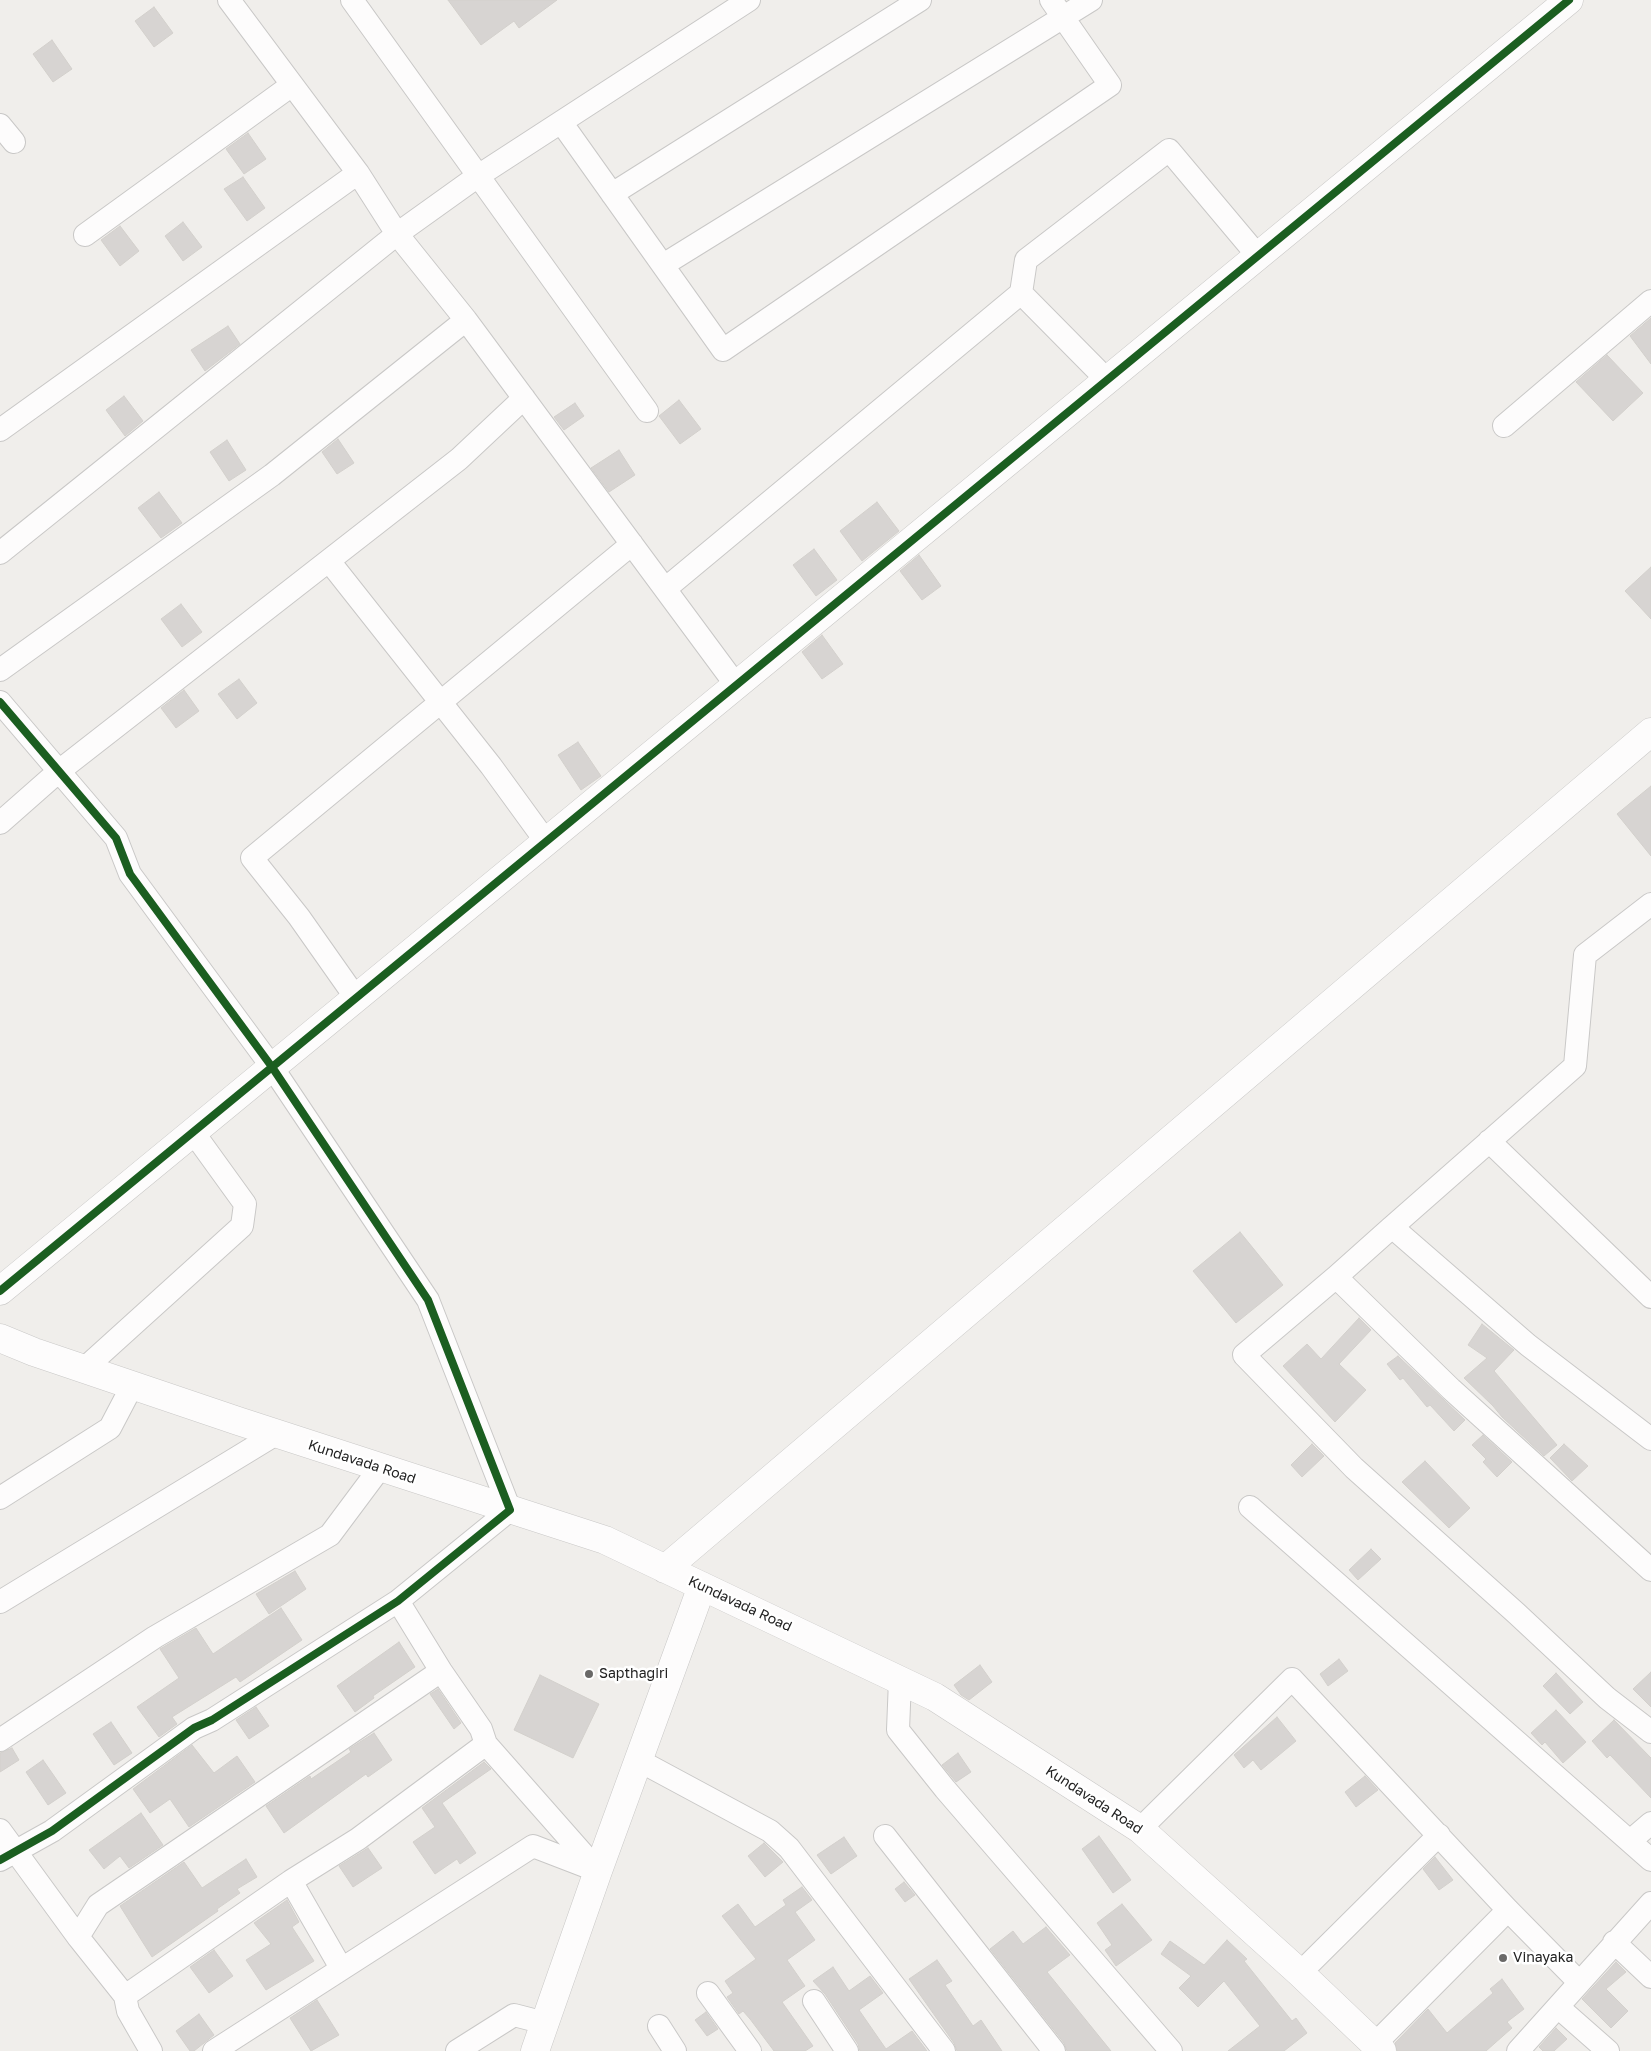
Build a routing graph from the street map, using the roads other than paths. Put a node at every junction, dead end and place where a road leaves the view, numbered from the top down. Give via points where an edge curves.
1 (229, 0) edge
2 (352, 0) edge
3 (749, 0) edge
4 (920, 0) edge
5 (1091, 0) edge
6 (1569, 0) edge
7 (1057, 8) edge
8 (292, 85) junction
9 (561, 122) junction
10 (358, 174) junction
11 (478, 176) junction
12 (612, 194) junction
13 (397, 234) junction
14 (86, 235) dead end
15 (1258, 256) junction
16 (663, 265) junction
17 (1021, 293) junction
18 (1651, 301) edge
19 (466, 320) junction
20 (1108, 380) junction
21 (524, 398) junction
22 (647, 410) dead end
23 (1504, 426) dead end
24 (0, 430) edge
25 (632, 544) junction
26 (0, 553) edge
27 (329, 561) junction
28 (666, 589) junction
29 (0, 670) edge
30 (736, 685) junction
31 (0, 702) edge
32 (439, 702) junction
33 (1651, 732) edge
34 (59, 770) junction
35 (0, 824) edge
36 (547, 843) junction
37 (1651, 904) edge
38 (356, 998) junction
39 (272, 1067) junction
40 (193, 1132) junction
41 (1489, 1141) junction
42 (1392, 1227) junction
43 (1336, 1277) junction
44 (0, 1291) edge
45 (1651, 1297) edge
46 (0, 1338) edge
47 (84, 1369) junction
48 (132, 1386) junction
49 (276, 1434) junction
50 (1651, 1439) edge
51 (380, 1468) junction
52 (0, 1498) edge
53 (1250, 1507) dead end
54 (510, 1510) junction
55 (665, 1569) junction
56 (1651, 1570) edge
57 (702, 1586) junction
58 (398, 1601) junction
59 (0, 1602) edge
60 (441, 1671) junction
61 (900, 1680) junction
62 (1651, 1732) edge
63 (0, 1740) edge
64 (486, 1744) junction
65 (638, 1760) junction
66 (1651, 1823) edge
67 (0, 1830) edge
68 (1140, 1830) junction
69 (1439, 1835) junction
70 (885, 1836) dead end
71 (1630, 1841) junction
72 (7, 1855) edge
73 (1651, 1860) edge
74 (598, 1870) junction
75 (292, 1881) junction
76 (1651, 1903) edge
77 (1508, 1910) junction
78 (78, 1937) junction
79 (1614, 1942) junction
80 (341, 1968) junction
81 (1300, 1973) junction
82 (1651, 1977) edge
83 (1579, 1982) junction
84 (708, 1993) dead end
85 (125, 1996) junction
86 (814, 2001) dead end
87 (1558, 2007) junction
88 (545, 2023) junction
89 (659, 2026) dead end
90 (1379, 2048) edge
91 (151, 2051) edge
92 (214, 2051) edge
93 (457, 2051) edge
94 (535, 2051) edge
95 (675, 2051) edge
96 (750, 2051) edge
97 (847, 2051) edge
98 (944, 2051) edge
99 (1054, 2051) edge
100 (1171, 2051) edge
101 (1518, 2051) edge
102 (1608, 2051) edge

1 - 8 street
2 - 11 street
3 - 9 street
4 - 12 street
5 - 7 street
6 - 15 street
7 - 16 street
7 - 16 street via 1110,85 723,350
8 - 10 street
8 - 14 street
9 - 11 street
9 - 12 street
10 - 13 street
10 - 24 street
11 - 13 street
11 - 22 street
12 - 16 street
13 - 19 street
13 - 26 street
15 - 17 street via 1169,150 1026,260
15 - 20 street
17 - 20 street
17 - 28 street
18 - 23 street
19 - 21 street
19 - 29 street via 272,475
20 - 30 street
21 - 25 street
21 - 27 street via 459,459
25 - 28 street
25 - 32 street
27 - 32 street
27 - 34 street
28 - 30 street
30 - 36 street
31 - 34 street
32 - 36 street
32 - 38 street via 252,858 299,917
33 - 55 street
34 - 35 street
34 - 39 street via 116,838 130,874
36 - 38 street
37 - 41 street via 1585,956 1575,1066
38 - 39 street
39 - 40 street
39 - 54 street via 428,1300
40 - 44 street
40 - 47 street via 245,1204 242,1226
41 - 42 street
41 - 45 street
42 - 43 street
42 - 50 street via 1528,1345
43 - 56 street via 1451,1389
43 - 62 street via 1244,1355 1354,1468 1607,1698
46 - 47 street, Kundavada Road
47 - 48 street, Kundavada Road
48 - 49 street, Kundavada Road
48 - 52 street via 110,1428
49 - 51 street, Kundavada Road
49 - 59 street
51 - 54 street, Kundavada Road
51 - 63 street via 330,1535 155,1637
53 - 71 street
54 - 55 street, Kundavada Road via 604,1540
54 - 58 street
55 - 57 street, Kundavada Road
57 - 61 street, Kundavada Road
57 - 65 street
58 - 60 street
58 - 72 street via 212,1720 194,1728 52,1831
60 - 64 street via 481,1729
60 - 78 street via 98,1904
61 - 68 street, Kundavada Road via 935,1697
61 - 100 street via 898,1730
64 - 74 street
64 - 75 street via 358,1839
65 - 74 street
65 - 98 street via 770,1831 789,1848
66 - 71 street
67 - 72 street
68 - 69 street via 1292,1679
68 - 81 street, Kundavada Road
69 - 77 street
69 - 81 street
70 - 99 street
71 - 73 street
72 - 78 street
74 - 80 street via 533,1846
74 - 88 street
75 - 80 street
75 - 85 street
76 - 79 street
77 - 83 street
77 - 90 street
78 - 85 street
79 - 82 street
79 - 83 street
80 - 92 street
81 - 90 street, Kundavada Road
83 - 87 street
84 - 96 street
85 - 91 street via 128,2011
86 - 97 street
87 - 101 street
87 - 102 street
88 - 93 street via 514,2015
88 - 94 street
89 - 95 street

